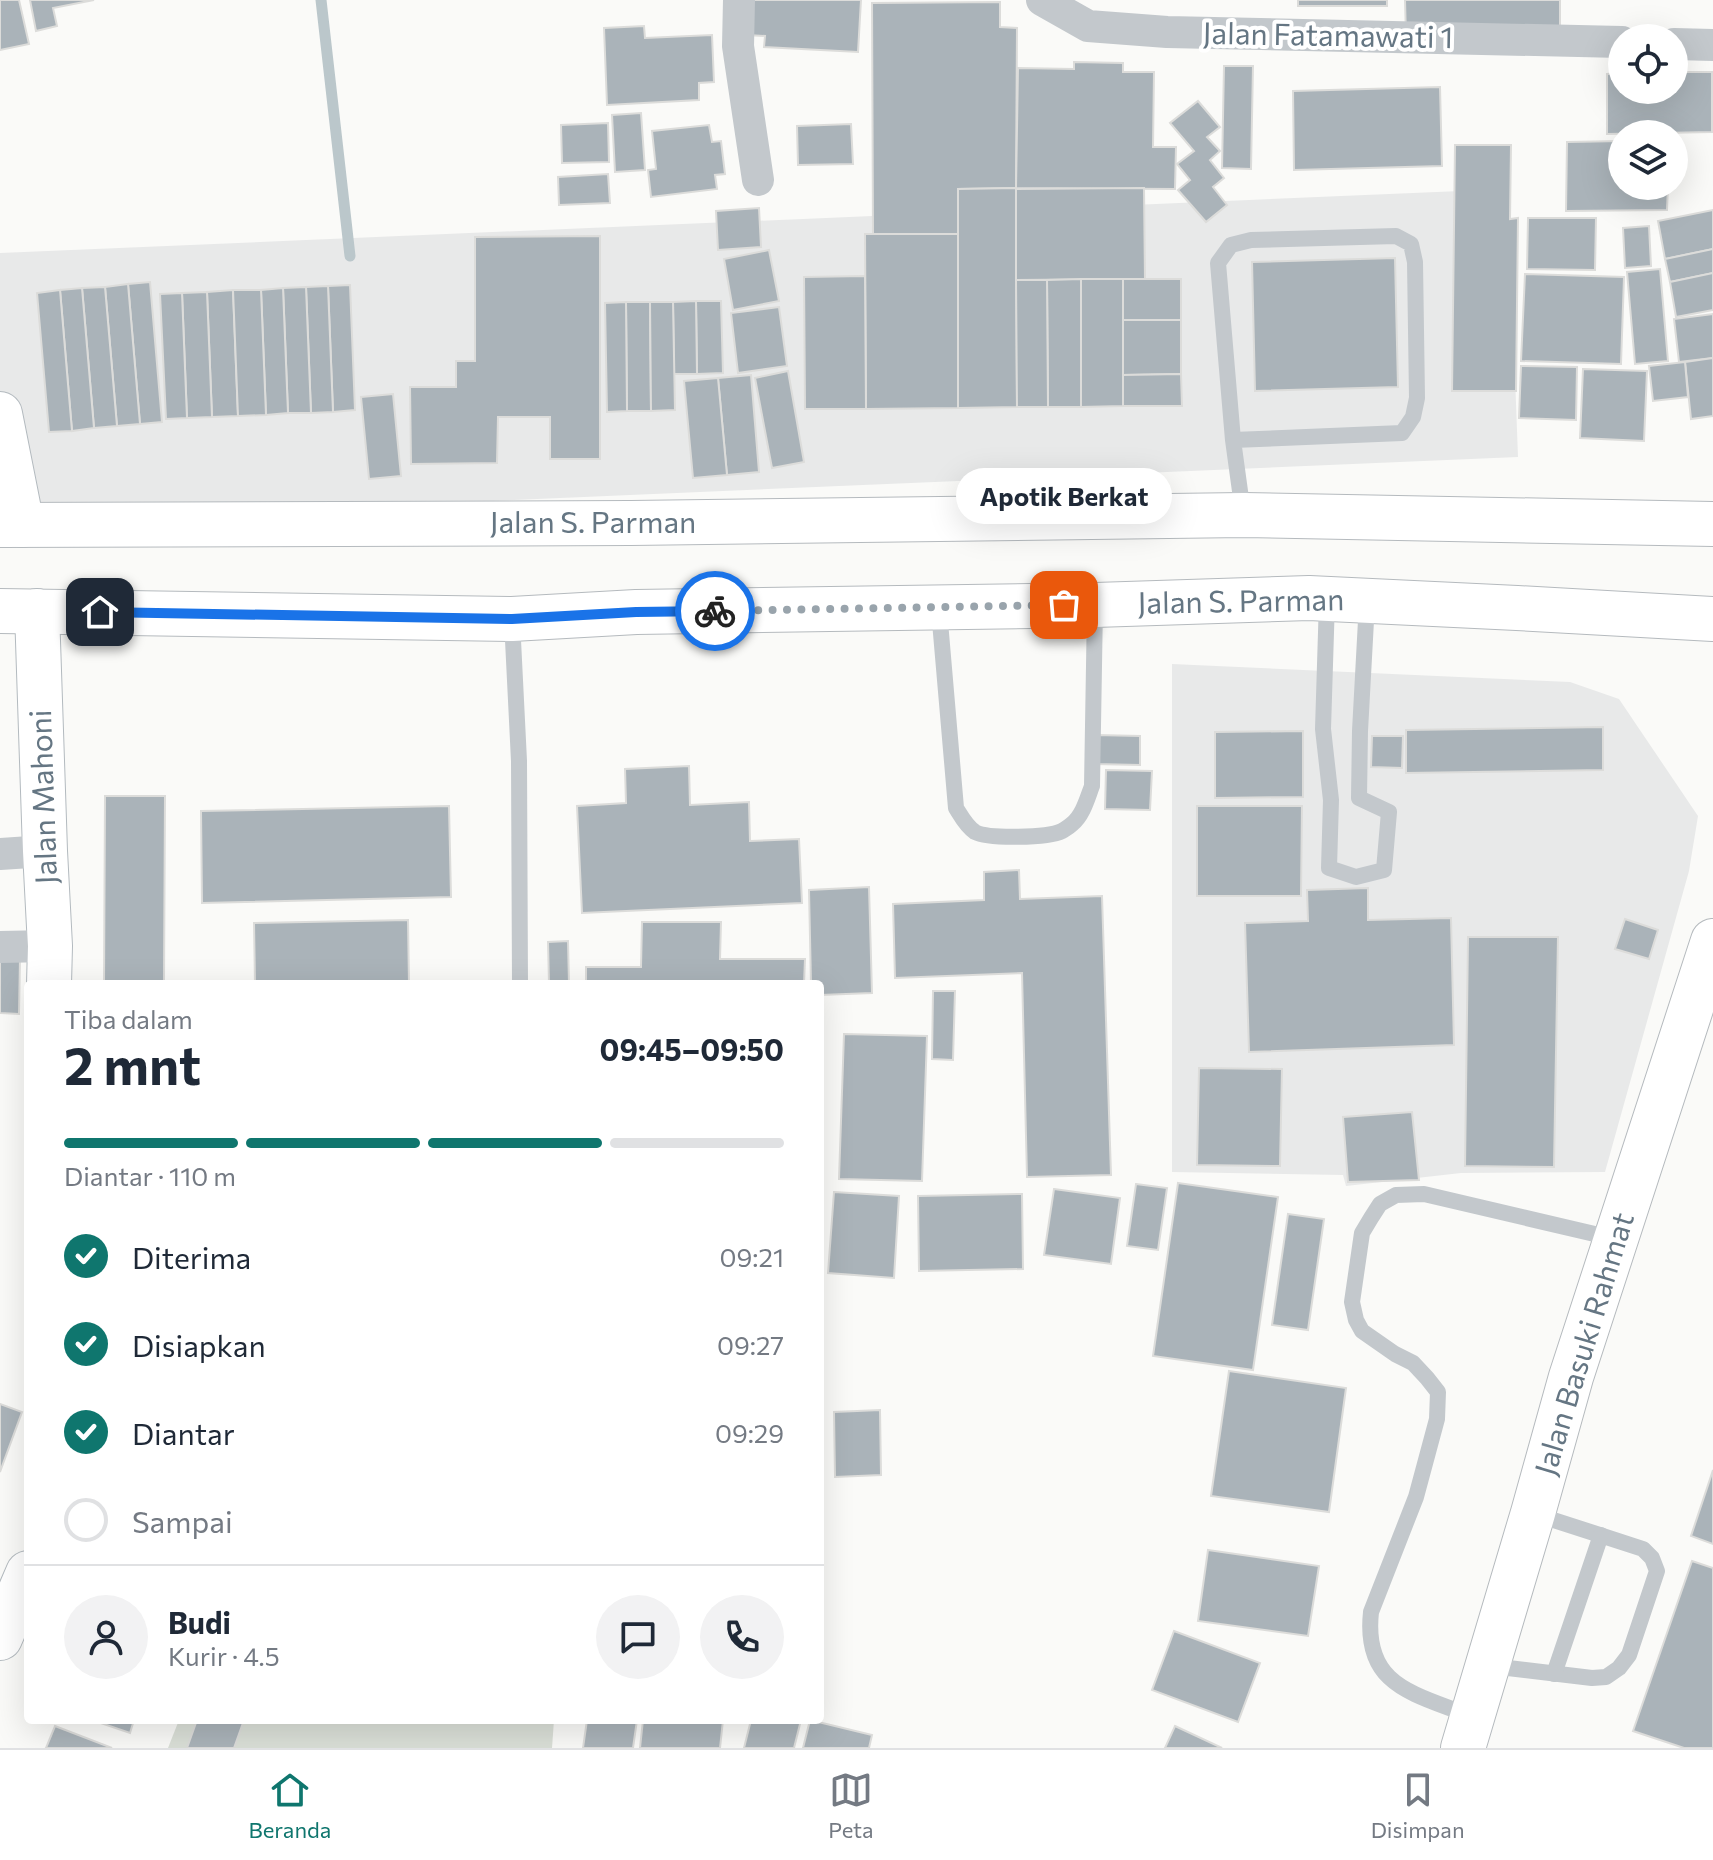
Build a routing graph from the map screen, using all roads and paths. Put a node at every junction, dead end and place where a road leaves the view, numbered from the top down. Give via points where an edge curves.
1 (739, 0) edge
2 (1042, 0) edge
3 (1608, 42) edge
4 (1688, 44) edge
5 (1713, 45) edge
6 (758, 180) dead end
7 (0, 414) edge
8 (1233, 440) junction
9 (1244, 515) junction
10 (1713, 524) edge
11 (11, 525) edge
12 (1347, 600) junction
13 (1095, 605) junction
14 (939, 607) junction
15 (18, 611) edge
16 (512, 619) junction
17 (1713, 619) edge
18 (1359, 798) junction
19 (1331, 800) junction
20 (45, 851) junction
21 (0, 854) edge
22 (1713, 941) edge
23 (0, 947) edge
24 (50, 965) edge
25 (520, 980) edge
26 (1704, 994) edge
27 (1616, 1239) junction
28 (1533, 1513) junction
29 (1601, 1535) junction
30 (24, 1582) edge
31 (0, 1638) edge
32 (1486, 1666) junction
33 (1554, 1674) junction
34 (1467, 1732) edge

1 - 6 street via 738,46
2 - 3 street, Jalan Fatamawati 1 via 1088,26 1167,32
4 - 5 street
7 - 11 main road
8 - 8 lane via 1218,263 1231,245 1396,236 1411,244 1417,398 1402,433
8 - 9 lane
9 - 10 main road, Jalan S. Parman
9 - 11 main road, Jalan S. Parman
12 - 13 main road, Jalan S. Parman
12 - 17 main road, Jalan S. Parman
12 - 18 lane via 1360,731
12 - 19 lane via 1323,729
13 - 14 main road, Jalan S. Parman
13 - 14 lane via 1092,786 1085,806 1060,832 990,836 965,823 956,808
14 - 16 main road, Jalan S. Parman
15 - 16 main road, Jalan S. Parman
15 - 20 main road, Jalan Mahoni
16 - 25 lane
18 - 19 lane
18 - 19 lane via 1389,812 1384,870 1356,877 1329,868
20 - 21 street
20 - 24 main road, Jalan Mahoni
22 - 26 main road, Jalan Basuki Rahmat
23 - 24 street
26 - 27 main road, Jalan Basuki Rahmat
27 - 28 main road, Jalan Basuki Rahmat
27 - 34 lane via 1424,1194 1396,1195 1380,1204 1362,1233 1352,1302 1356,1320 1362,1331 1413,1363 1438,1392 1437,1419 1416,1497 1371,1612 1371,1646 1387,1677
28 - 29 lane
28 - 32 main road, Jalan Basuki Rahmat
29 - 33 lane
29 - 33 lane via 1643,1549 1657,1571 1629,1655 1606,1677
30 - 31 main road
32 - 33 lane
32 - 34 main road, Jalan Basuki Rahmat

